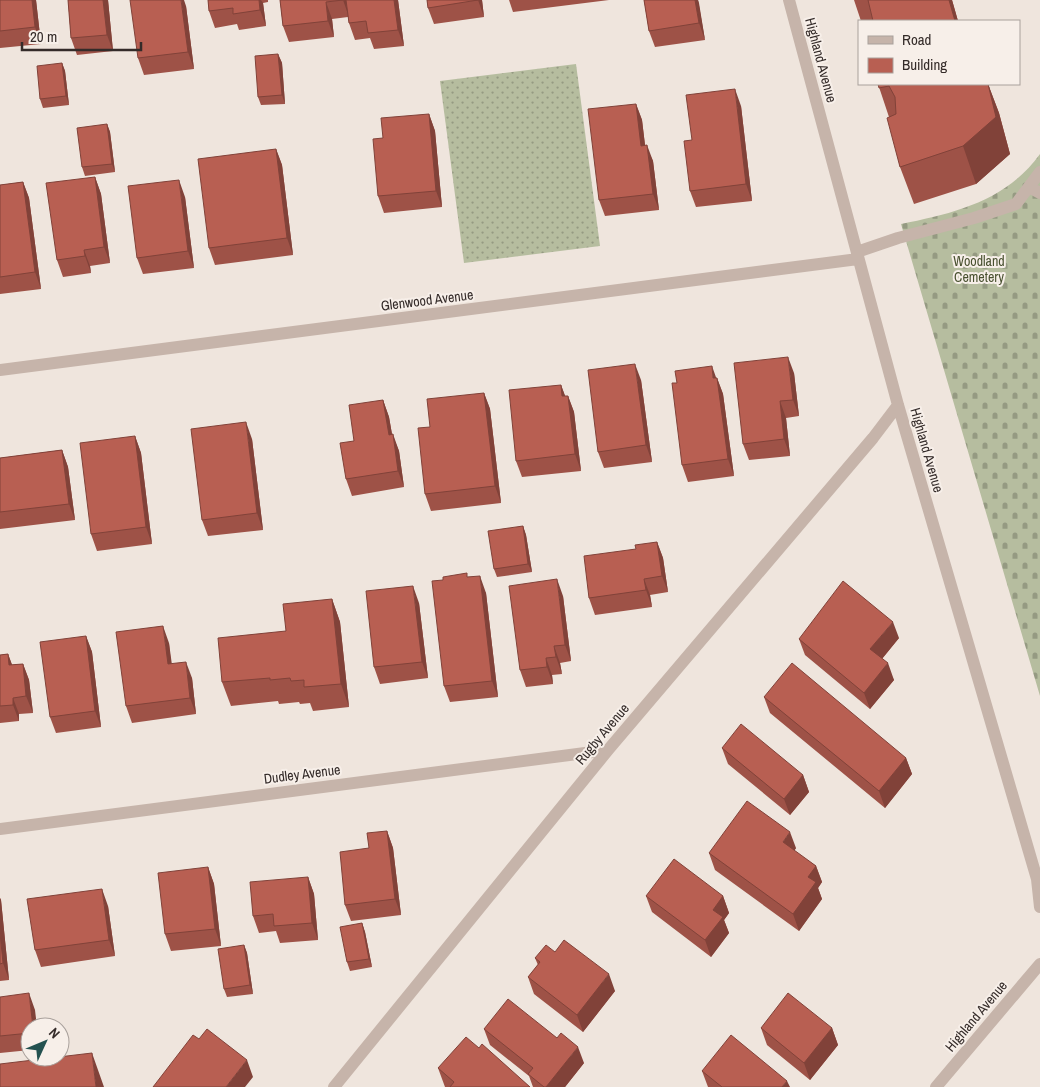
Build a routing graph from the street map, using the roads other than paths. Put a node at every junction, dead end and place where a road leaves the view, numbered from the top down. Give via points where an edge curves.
1 (789, 0) edge
2 (1040, 172) edge
3 (1034, 190) edge
4 (857, 256) junction
5 (0, 370) edge
6 (898, 406) junction
7 (608, 750) junction
8 (0, 828) edge
9 (1040, 908) edge
10 (1040, 964) edge
11 (334, 1087) edge
12 (936, 1087) edge

1 - 4 street, Highland Avenue
2 - 3 street, Glenwood Avenue
3 - 4 street, Glenwood Avenue via 1016,204 898,238
4 - 5 street, Glenwood Avenue
4 - 6 street, Highland Avenue
6 - 7 street, Rugby Avenue
6 - 9 street, Highland Avenue via 1037,880
7 - 8 street, Dudley Avenue
7 - 11 street, Rugby Avenue
10 - 12 street, Highland Avenue

